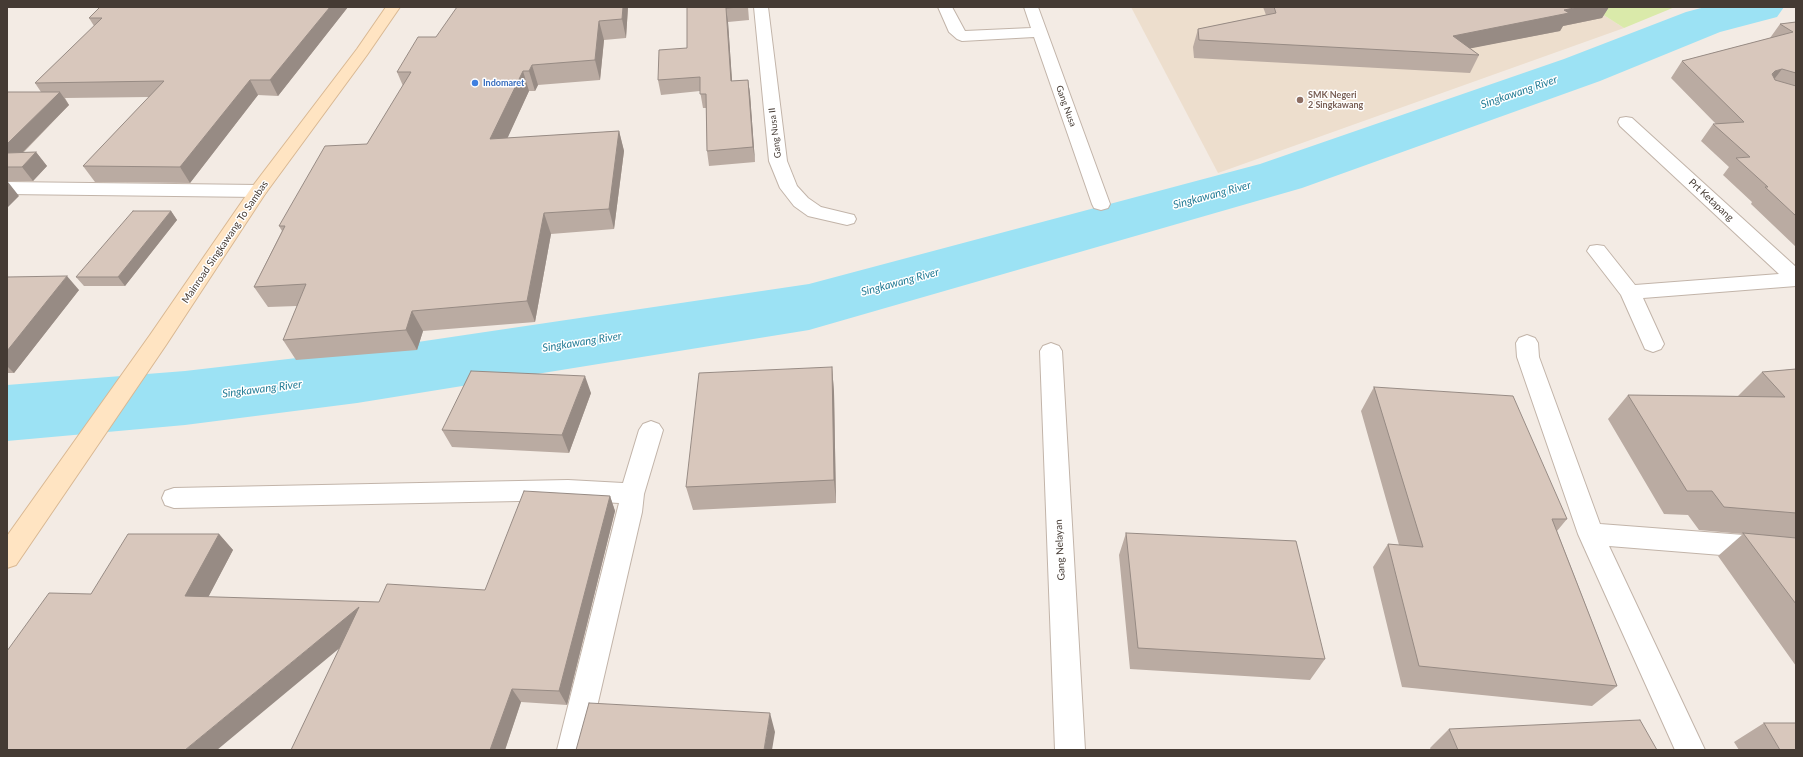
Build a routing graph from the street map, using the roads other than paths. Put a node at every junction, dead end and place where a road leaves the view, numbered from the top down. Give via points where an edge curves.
1 (393, 7) edge
2 (761, 7) edge
3 (945, 7) edge
4 (1031, 7) edge
5 (1040, 32) junction
6 (1626, 122) dead end
7 (7, 188) edge
8 (258, 191) junction
9 (1101, 204) dead end
10 (847, 219) dead end
11 (1597, 252) dead end
12 (1796, 278) edge
13 (1630, 292) junction
14 (1527, 343) dead end
15 (1653, 344) dead end
16 (1051, 351) dead end
17 (651, 430) dead end
18 (632, 494) junction
19 (174, 498) dead end
20 (1591, 534) junction
21 (1796, 550) edge
22 (7, 557) edge
23 (572, 750) edge
24 (1070, 750) edge
25 (1690, 750) edge

1 - 8 street, Mainroad Singkawang To Sambas
2 - 10 street, Gang Nusa II via 778,161 789,188 801,202 815,212
3 - 5 street via 957,32 962,36
4 - 5 street, Gang Nusa
5 - 9 street, Gang Nusa
6 - 12 street, Prt Ketapang
7 - 8 street
8 - 22 street, Mainroad Singkawang To Sambas
11 - 13 street
12 - 13 street
13 - 15 street
14 - 20 street via 1528,357
16 - 24 street, Gang Nelayan
17 - 18 street
18 - 19 street via 568,490
18 - 23 street via 630,512
20 - 21 street
20 - 25 street

